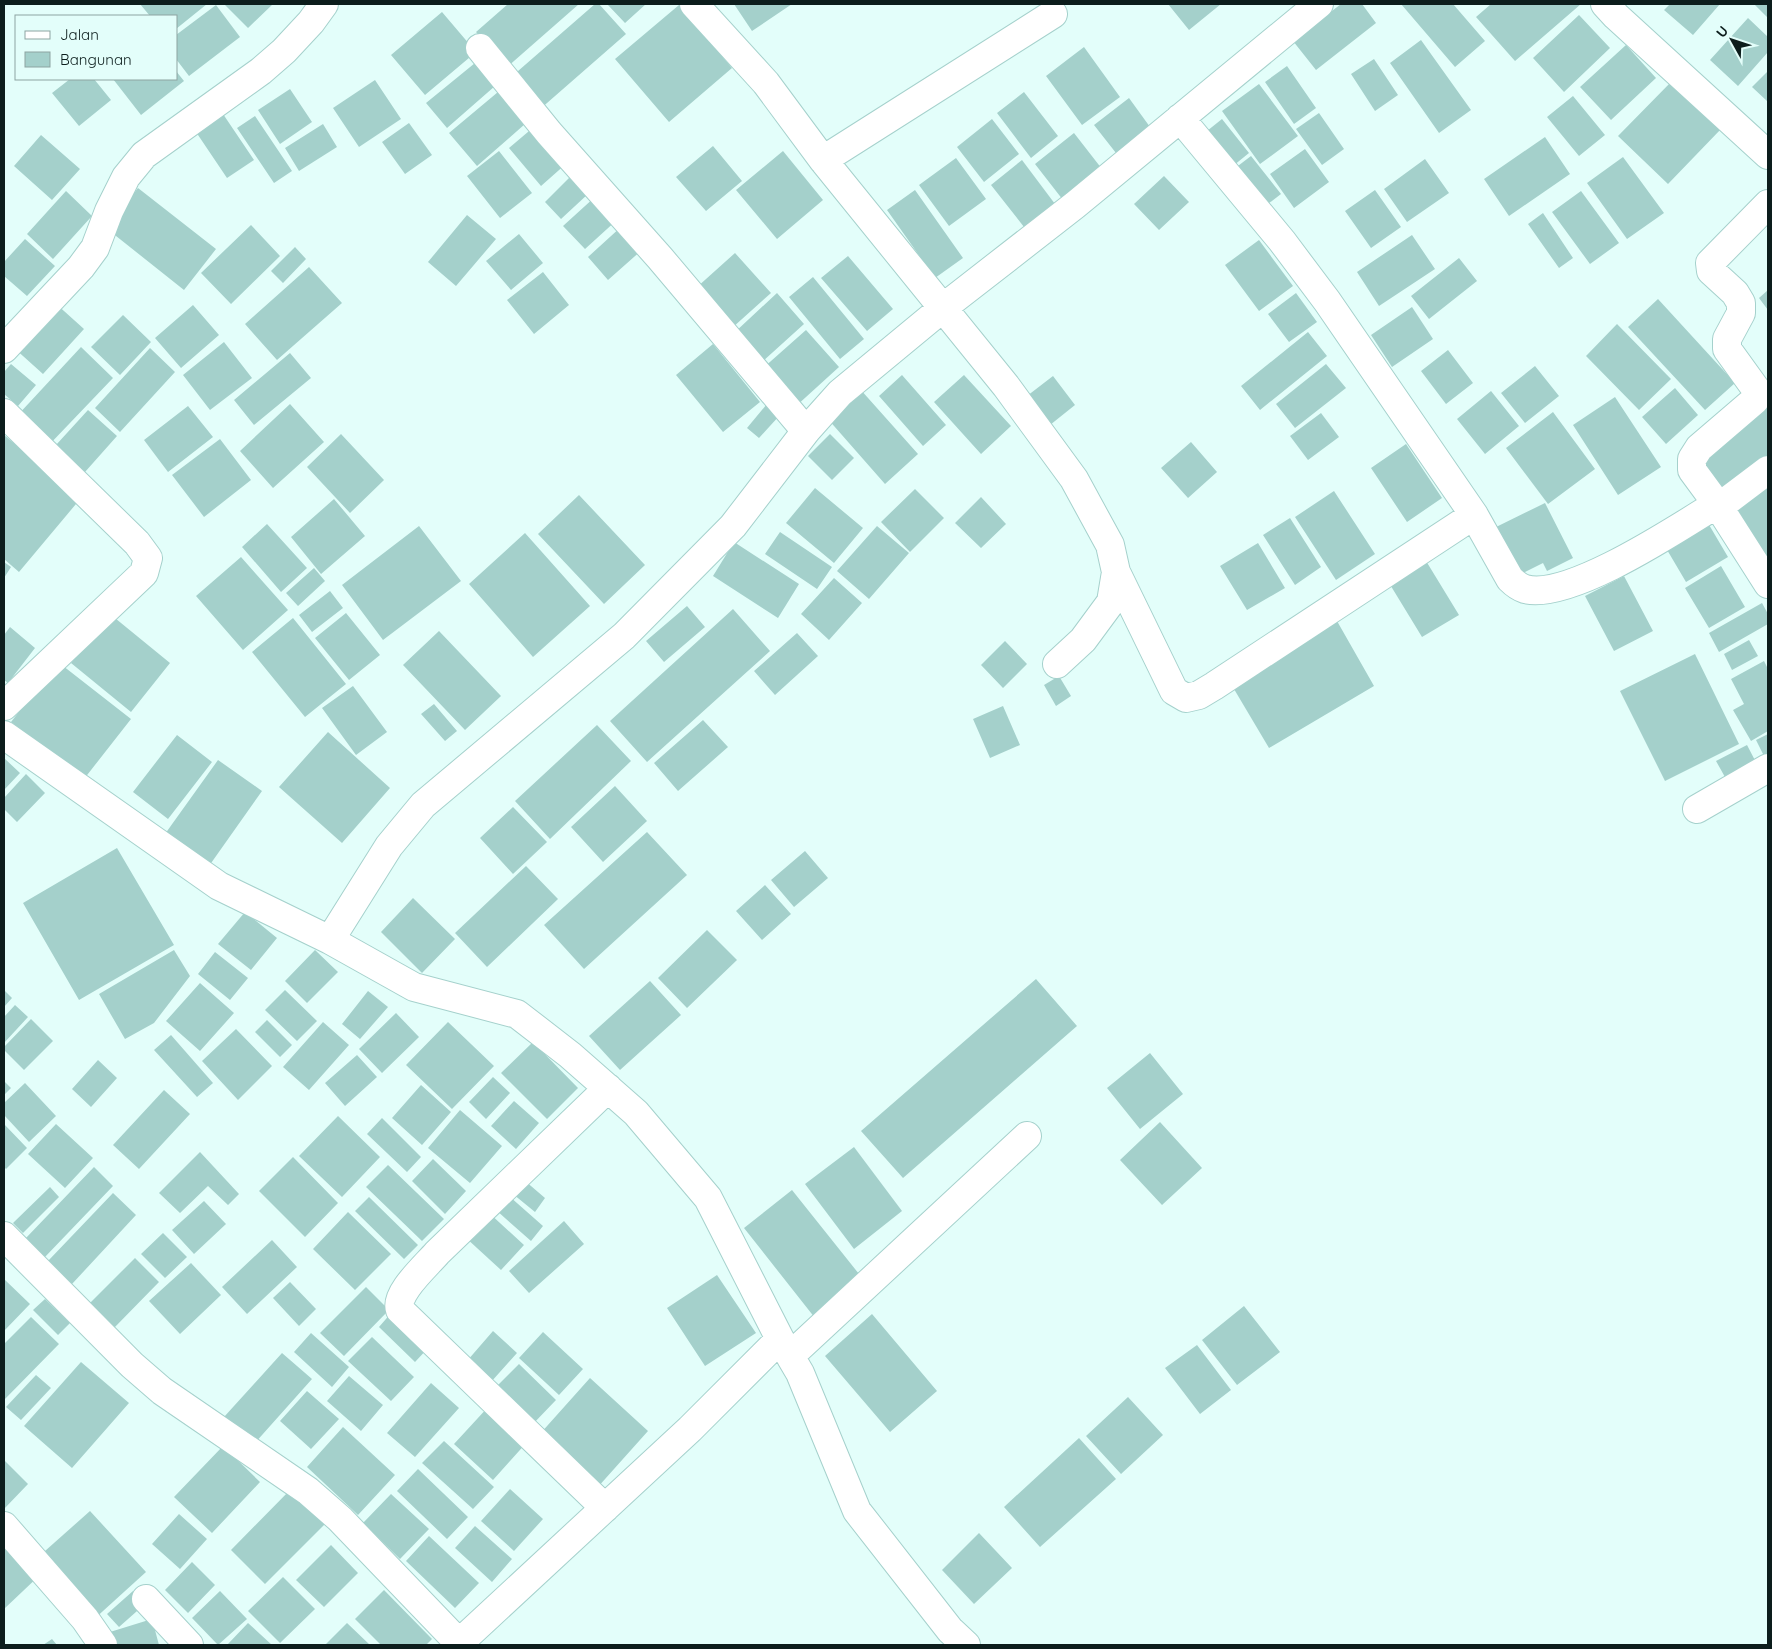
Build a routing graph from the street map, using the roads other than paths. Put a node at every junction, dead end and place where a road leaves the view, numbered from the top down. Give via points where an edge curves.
1 (324, 4) edge
2 (694, 4) edge
3 (1319, 4) edge
4 (1605, 4) edge
5 (1053, 14) dead end
6 (480, 48) dead end
7 (1180, 118) junction
8 (1768, 155) edge
9 (823, 160) junction
10 (1768, 204) edge
11 (944, 307) junction
12 (4, 349) edge
13 (4, 413) edge
14 (806, 432) junction
15 (1768, 470) edge
16 (1718, 506) junction
17 (1474, 515) junction
18 (1116, 572) junction
19 (1768, 584) edge
20 (1057, 664) dead end
21 (4, 706) edge
22 (4, 735) edge
23 (1768, 768) edge
24 (1697, 809) dead end
25 (330, 940) junction
26 (608, 1088) junction
27 (1027, 1136) dead end
28 (4, 1236) edge
29 (785, 1347) junction
30 (605, 1508) junction
31 (4, 1526) edge
32 (146, 1599) dead end
33 (458, 1644) edge
34 (103, 1645) edge
35 (190, 1645) edge
36 (966, 1645) edge

1 - 12 street via 284,51 144,155 126,177 95,248
2 - 9 street via 766,83
3 - 7 street
4 - 8 street
5 - 9 street
6 - 14 street
7 - 11 street
7 - 17 street via 1327,301
9 - 11 street
10 - 16 street via 1710,263 1711,271 1741,303 1741,313 1727,339 1727,349 1758,392 1755,400 1699,448 1692,459 1692,470
11 - 14 street via 840,394
11 - 18 street via 1074,480 1110,545
13 - 21 street via 137,542 148,558 144,573
14 - 25 street via 733,526 624,636 423,805 389,846
15 - 16 street
16 - 17 street via 1627,558 1573,582 1534,590 1524,589 1510,579
16 - 19 street
17 - 18 street via 1214,686 1186,698 1174,691
18 - 20 street via 1111,602 1083,640
22 - 25 street via 219,886
23 - 24 street
25 - 26 street via 414,987 517,1014
26 - 29 street via 636,1113 708,1198
26 - 30 street via 437,1253 403,1293 398,1305
27 - 29 street
28 - 33 street via 162,1391 308,1491 340,1519
29 - 30 street
29 - 36 street via 800,1373 857,1511 950,1630
30 - 33 street
31 - 34 street
32 - 35 street

